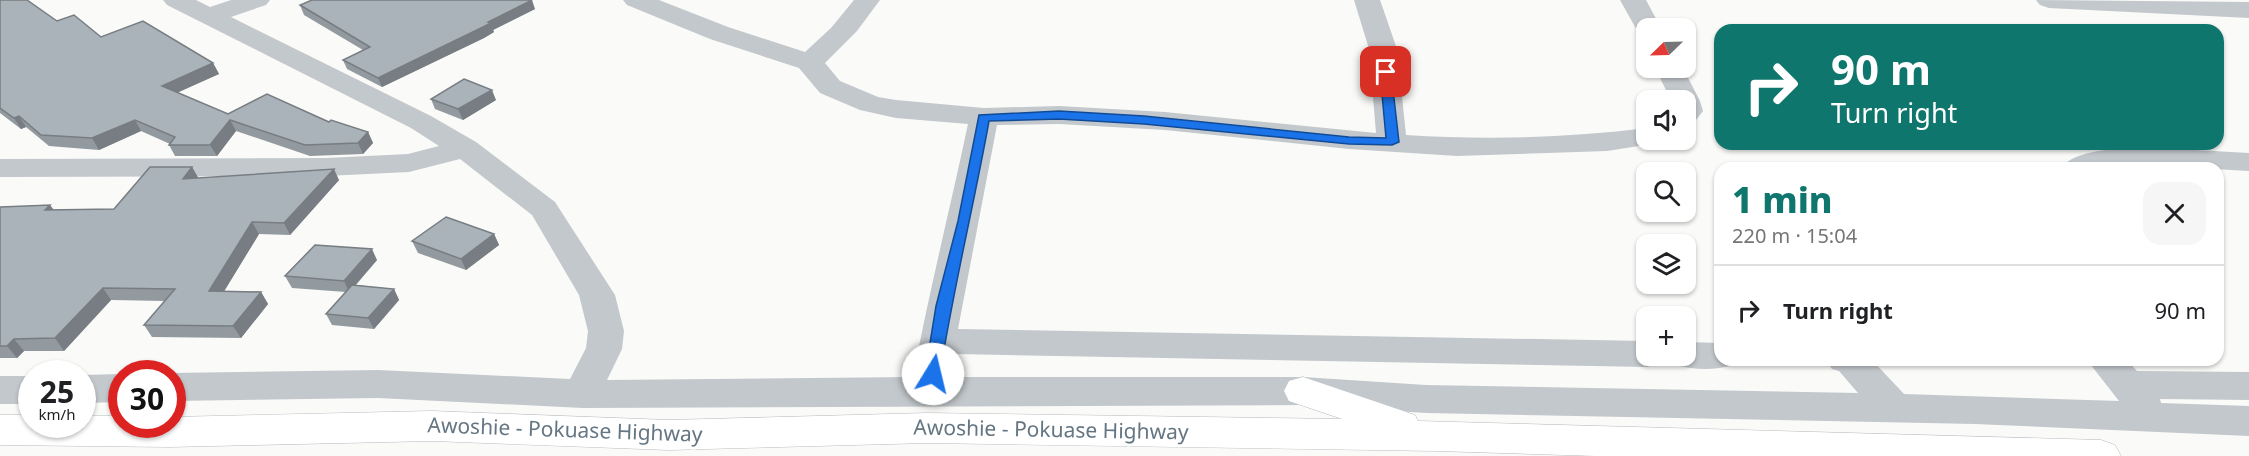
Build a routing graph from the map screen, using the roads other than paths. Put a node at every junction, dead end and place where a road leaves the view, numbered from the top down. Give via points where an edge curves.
1 (176, 0) edge
2 (257, 0) edge
3 (636, 0) edge
4 (867, 0) edge
5 (1367, 0) edge
6 (1633, 0) edge
7 (2049, 0) edge
8 (2249, 10) edge
9 (209, 16) junction
10 (1643, 18) edge
11 (809, 62) junction
12 (984, 117) junction
13 (1636, 138) edge
14 (1392, 142) junction
15 (465, 148) junction
16 (2092, 162) edge
17 (2249, 162) edge
18 (0, 168) edge
19 (938, 341) junction
20 (1636, 354) edge
21 (1696, 355) edge
22 (1714, 356) edge
23 (1856, 366) edge
24 (2117, 372) edge
25 (2249, 386) edge
26 (186, 387) edge
27 (0, 390) edge
28 (18, 390) edge
29 (930, 390) junction
30 (1303, 391) junction
31 (583, 394) junction
32 (1894, 408) junction
33 (2157, 418) junction
34 (2249, 421) edge
35 (0, 430) edge
36 (1437, 436) junction
37 (2101, 456) edge

1 - 9 street
2 - 9 street
3 - 11 street via 718,33
4 - 11 street via 834,42
5 - 14 street via 1383,49
6 - 10 street
7 - 8 street
9 - 15 street via 359,89
11 - 12 street via 830,87 870,104
12 - 14 street via 1059,115 1142,120
12 - 19 street
13 - 14 street via 1457,147
15 - 18 street via 408,162 326,168
15 - 31 street via 544,209 597,294 606,331 603,349
16 - 17 street via 2130,157
19 - 20 street
19 - 29 street
21 - 22 street
23 - 32 street
24 - 25 street
24 - 33 street
26 - 31 street via 378,384
27 - 28 street
29 - 30 street
29 - 31 street
30 - 32 street via 1426,399
30 - 36 main road
32 - 33 street
33 - 34 street
35 - 36 main road, Awoshie - Pokuase Highway via 169,432 432,426 669,435 927,428
36 - 37 main road, Awoshie - Pokuase Highway

